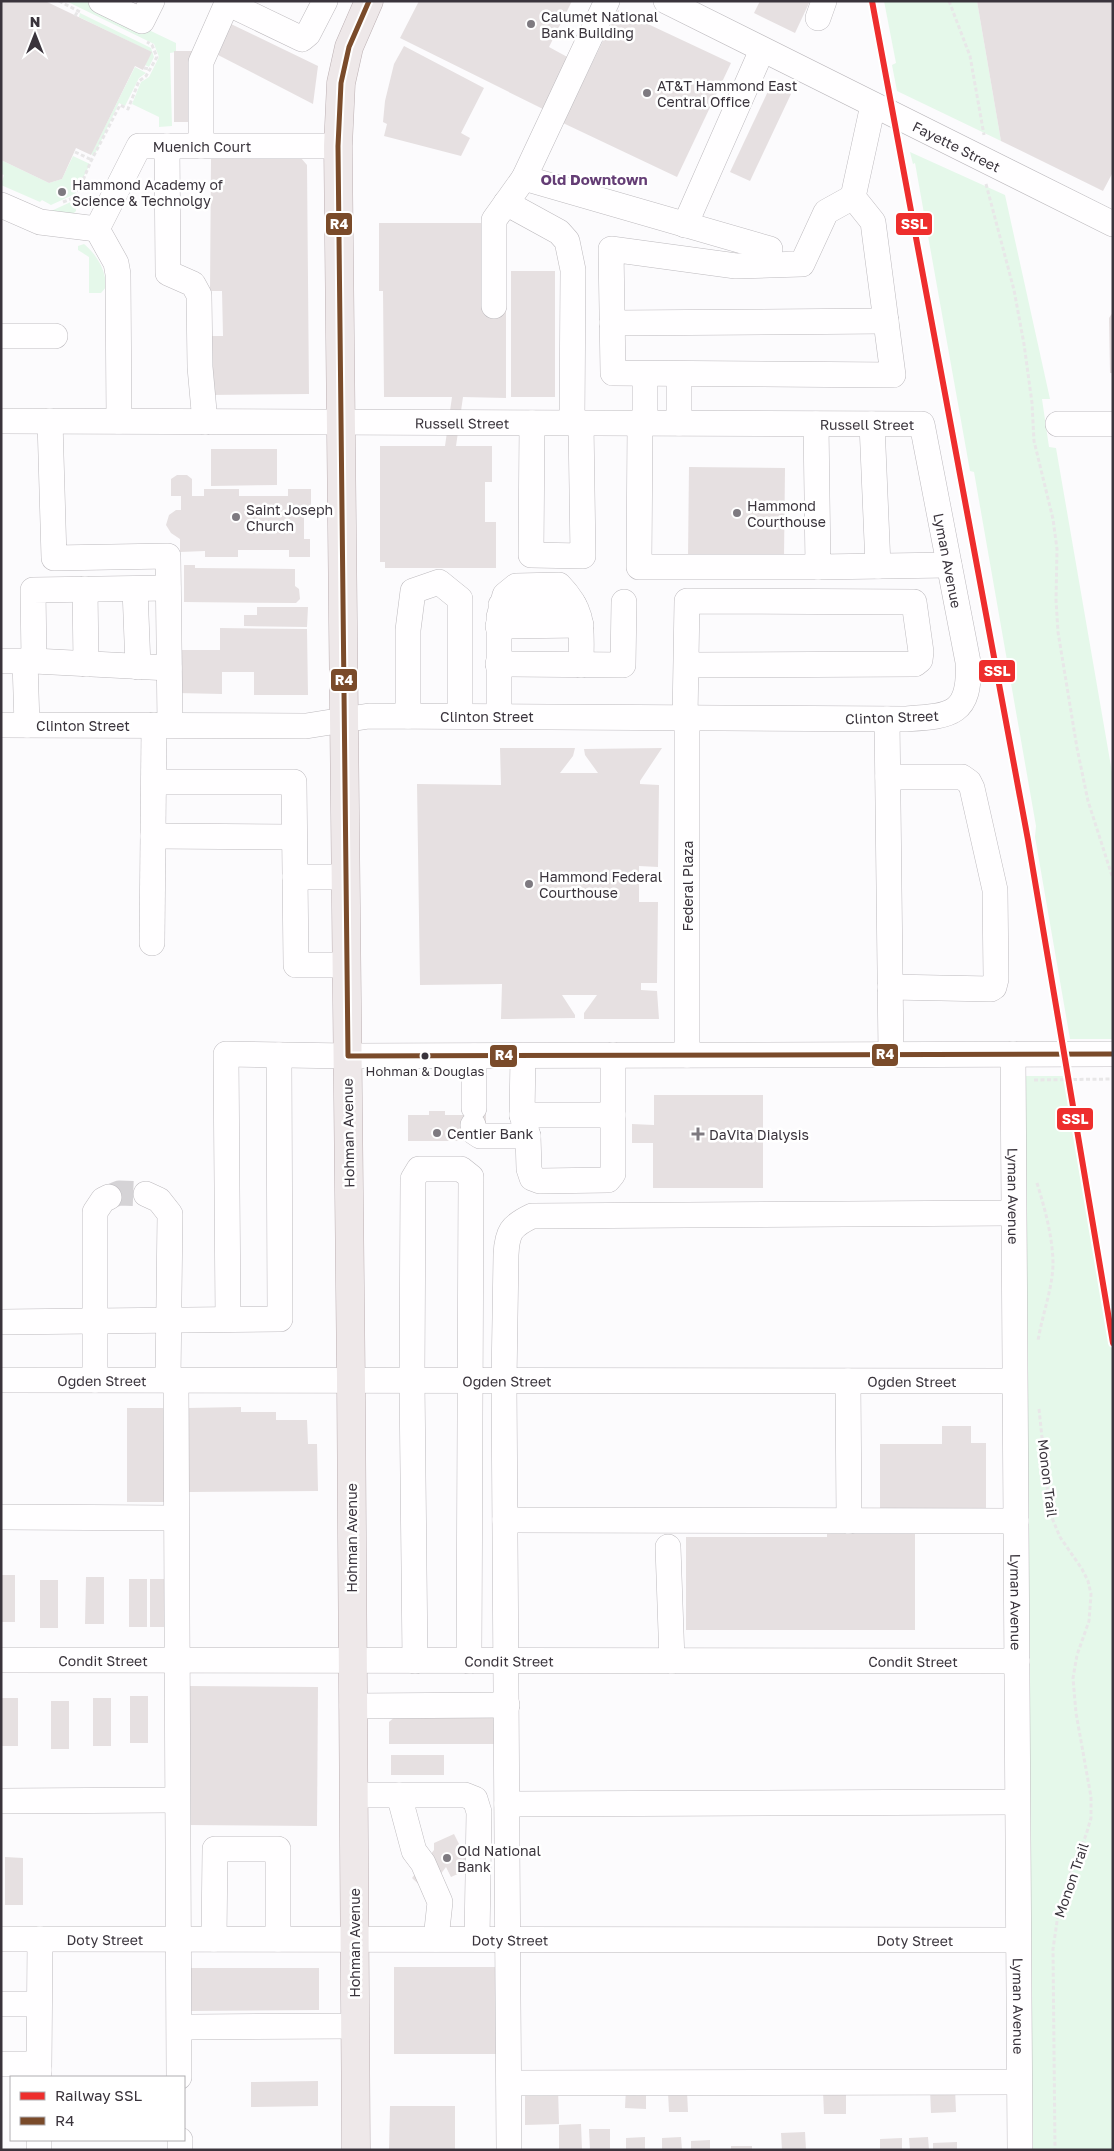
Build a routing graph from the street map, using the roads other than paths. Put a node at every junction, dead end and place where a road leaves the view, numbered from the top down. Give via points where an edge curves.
1 (152, 1) edge
2 (325, 1) edge
3 (369, 1) edge
4 (606, 1) edge
5 (666, 1) edge
6 (227, 2) edge
7 (694, 8) edge
8 (88, 9) edge
9 (762, 50) junction
10 (874, 104) junction
11 (167, 146) junction
12 (200, 146) junction
13 (338, 146) junction
14 (524, 178) junction
15 (853, 197) junction
16 (506, 203) junction
17 (1, 205) edge
18 (1113, 224) edge
19 (685, 225) junction
20 (97, 229) junction
21 (770, 249) dead end
22 (494, 306) dead end
23 (886, 321) junction
24 (612, 323) junction
25 (1, 336) edge
26 (55, 336) dead end
27 (645, 374) junction
28 (679, 374) junction
29 (1, 421) edge
30 (50, 421) junction
31 (119, 421) junction
32 (205, 422) junction
33 (341, 422) junction
34 (532, 423) junction
35 (577, 423) junction
36 (642, 423) junction
37 (679, 423) junction
38 (816, 424) junction
39 (872, 424) junction
40 (922, 424) joint
41 (1058, 424) dead end
42 (1113, 424) edge
43 (949, 565) junction
44 (878, 566) junction
45 (818, 567) junction
46 (168, 588) junction
47 (85, 589) junction
48 (135, 589) junction
49 (624, 602) dead end
50 (576, 610) junction
51 (501, 611) junction
52 (20, 661) edge
53 (86, 664) junction
54 (498, 664) junction
55 (530, 664) junction
56 (581, 665) junction
57 (686, 666) junction
58 (138, 667) junction
59 (169, 668) junction
60 (965, 697) joint
61 (408, 716) junction
62 (460, 716) junction
63 (499, 716) junction
64 (686, 718) junction
65 (887, 719) junction
66 (344, 720) junction
67 (1, 725) edge
68 (28, 725) junction
69 (162, 725) junction
70 (888, 777) junction
71 (154, 782) junction
72 (153, 836) junction
73 (294, 836) junction
74 (346, 877) junction
75 (295, 878) junction
76 (152, 943) dead end
77 (347, 965) junction
78 (890, 988) junction
79 (891, 1054) junction
80 (1013, 1054) junction
81 (1113, 1054) edge
82 (279, 1055) junction
83 (613, 1055) junction
84 (687, 1055) junction
85 (348, 1056) junction
86 (474, 1056) junction
87 (523, 1056) junction
88 (613, 1115) junction
89 (525, 1125) junction
90 (146, 1194) tunnel mouth
91 (109, 1197) dead end
92 (1013, 1213) junction
93 (168, 1320) junction
94 (228, 1320) junction
95 (95, 1321) junction
96 (1, 1322) edge
97 (1, 1380) edge
98 (95, 1380) junction
99 (172, 1380) junction
100 (351, 1380) junction
101 (412, 1380) junction
102 (470, 1380) junction
103 (504, 1381) junction
104 (848, 1381) junction
105 (1014, 1381) junction
106 (1, 1517) edge
107 (176, 1518) junction
108 (505, 1520) junction
109 (849, 1521) junction
110 (1016, 1521) junction
111 (668, 1547) dead end
112 (1, 1660) edge
113 (176, 1660) junction
114 (352, 1660) junction
115 (415, 1661) junction
116 (469, 1661) junction
117 (672, 1661) junction
118 (1017, 1661) junction
119 (506, 1662) junction
120 (352, 1706) junction
121 (506, 1706) junction
122 (353, 1795) junction
123 (400, 1795) junction
124 (177, 1800) junction
125 (1, 1801) edge
126 (1017, 1802) junction
127 (507, 1804) junction
128 (1, 1939) edge
129 (40, 1939) junction
130 (177, 1939) junction
131 (214, 1939) junction
132 (278, 1939) junction
133 (354, 1939) junction
134 (436, 1939) junction
135 (477, 1939) junction
136 (508, 1939) junction
137 (1017, 1940) junction
138 (1, 2004) edge
139 (40, 2004) junction
140 (193, 2026) dead end
141 (355, 2026) junction
142 (1, 2064) edge
143 (39, 2074) edge
144 (179, 2076) edge
145 (1019, 2082) junction
146 (509, 2083) junction
147 (356, 2150) edge
148 (509, 2150) edge
149 (1020, 2150) edge

1 - 8 street via 142,21
2 - 6 street via 308,34 302,39
3 - 13 main road, Hohman Avenue via 349,47 341,83
4 - 14 street
5 - 7 street, Fayette Street
6 - 12 street via 201,62
7 - 9 street, Fayette Street
9 - 10 street, Fayette Street
9 - 19 street
10 - 15 street
10 - 18 street, Fayette Street
11 - 12 street, Muenich Court
11 - 20 street, Muenich Court via 139,146
11 - 32 street via 168,273 193,284 199,295
12 - 13 street, Muenich Court
13 - 33 main road, Hohman Avenue
14 - 16 street
14 - 19 street
15 - 23 street via 873,222
15 - 24 street via 826,212 802,264 736,266 611,249
16 - 22 street via 494,220
16 - 35 street via 559,232 568,241 574,270
17 - 20 street via 40,222
19 - 21 street
20 - 31 street via 118,274
23 - 24 street
23 - 28 street via 893,375
24 - 27 street via 613,374
25 - 26 street
27 - 28 street
27 - 36 street
28 - 37 street
29 - 30 street, Russell Street
30 - 31 street, Russell Street
30 - 46 street via 54,558 168,556
31 - 32 street, Russell Street
32 - 33 street, Russell Street
33 - 34 street, Russell Street
33 - 66 main road, Hohman Avenue
34 - 35 street, Russell Street
34 - 35 street via 531,555 583,556
35 - 36 street, Russell Street
36 - 37 street, Russell Street
36 - 45 street via 639,567
37 - 38 street, Russell Street
38 - 39 street, Russell Street
38 - 45 street
39 - 40 street, Russell Street
39 - 44 street
40 - 43 street, Lyman Avenue
41 - 42 street
43 - 44 street
43 - 60 street, Lyman Avenue via 968,662 969,682
44 - 45 street
46 - 48 street
46 - 59 street
47 - 48 street
47 - 52 street via 33,590
47 - 53 street
48 - 58 street
49 - 56 street via 623,665
50 - 51 street
50 - 51 street
50 - 56 street
51 - 54 street
52 - 53 street
52 - 68 street
53 - 58 street
54 - 55 street
54 - 63 street
55 - 56 street
55 - 63 street
57 - 57 street, Federal Plaza via 687,600 914,602 921,652 920,660 915,664
57 - 64 street, Federal Plaza
58 - 59 street
59 - 69 street
60 - 65 street, Clinton Street via 951,714
61 - 62 street, Clinton Street
61 - 62 street via 408,630 413,591 439,582 460,599
61 - 66 street, Clinton Street
62 - 63 street, Clinton Street
63 - 64 street, Clinton Street
64 - 65 street, Clinton Street
64 - 84 street, Federal Plaza
65 - 70 street
66 - 69 street, Clinton Street via 306,726
66 - 74 main road, Hohman Avenue
67 - 68 street, Clinton Street
68 - 69 street, Clinton Street
69 - 71 street
70 - 78 street
70 - 78 street via 962,777 969,782 996,900 994,987
71 - 72 street
71 - 73 street via 294,782
72 - 73 street
72 - 76 street
73 - 75 street
74 - 75 street
74 - 77 main road, Hohman Avenue
75 - 77 street via 296,965
77 - 85 main road, Hohman Avenue
78 - 79 street
79 - 80 street
79 - 84 street
80 - 81 street
80 - 92 street, Lyman Avenue
82 - 85 street
82 - 94 street via 280,1319
82 - 94 street via 226,1054
83 - 84 street
83 - 87 street
83 - 88 street
85 - 86 street
85 - 100 main road, Hohman Avenue
86 - 87 street
86 - 89 street via 474,1132 480,1136
87 - 89 street
88 - 89 street
88 - 89 street via 613,1174 608,1180 540,1181 532,1178
90 - 93 street via 159,1200 170,1214
91 - 95 street via 95,1212
92 - 103 street via 532,1216 512,1228 507,1238
92 - 105 street, Lyman Avenue
93 - 94 street
93 - 95 street
93 - 99 street
95 - 96 street
95 - 98 street
97 - 98 street, Ogden Street
98 - 99 street, Ogden Street
99 - 100 street, Ogden Street
99 - 107 street
100 - 101 street, Ogden Street
100 - 114 main road, Hohman Avenue
101 - 102 street, Ogden Street
101 - 102 street via 413,1179 419,1169 461,1169 471,1177
101 - 115 street
102 - 103 street, Ogden Street
102 - 116 street
103 - 104 street, Ogden Street
103 - 108 street
104 - 105 street, Ogden Street
104 - 109 street
105 - 110 street, Lyman Avenue
106 - 107 street
107 - 113 street
108 - 109 street
108 - 119 street
109 - 110 street
110 - 118 street, Lyman Avenue
111 - 117 street
112 - 113 street, Condit Street
113 - 114 street, Condit Street
113 - 124 street
114 - 115 street, Condit Street
114 - 120 main road, Hohman Avenue
115 - 116 street, Condit Street
116 - 119 street, Condit Street
117 - 118 street, Condit Street
117 - 119 street, Condit Street
118 - 126 street, Lyman Avenue
119 - 121 street
120 - 121 street
120 - 122 main road, Hohman Avenue
121 - 127 street
122 - 123 street
122 - 133 main road, Hohman Avenue
123 - 134 street via 414,1851 423,1863 440,1902
123 - 135 street via 464,1795 475,1800 479,1812
124 - 125 street
124 - 130 street
126 - 127 street
126 - 137 street, Lyman Avenue
127 - 136 street
128 - 129 street, Doty Street
129 - 130 street, Doty Street
129 - 139 street
130 - 131 street, Doty Street
130 - 144 street
131 - 132 street, Doty Street
131 - 132 street via 215,1849 278,1849
132 - 133 street, Doty Street
133 - 134 street, Doty Street
133 - 141 main road, Hohman Avenue
134 - 135 street, Doty Street
135 - 136 street, Doty Street
136 - 137 street, Doty Street
136 - 146 street
137 - 145 street, Lyman Avenue
138 - 139 street
139 - 143 street
140 - 141 street
141 - 147 main road, Hohman Avenue
142 - 143 street via 32,2064
145 - 146 street
145 - 149 street, Lyman Avenue
146 - 148 street

